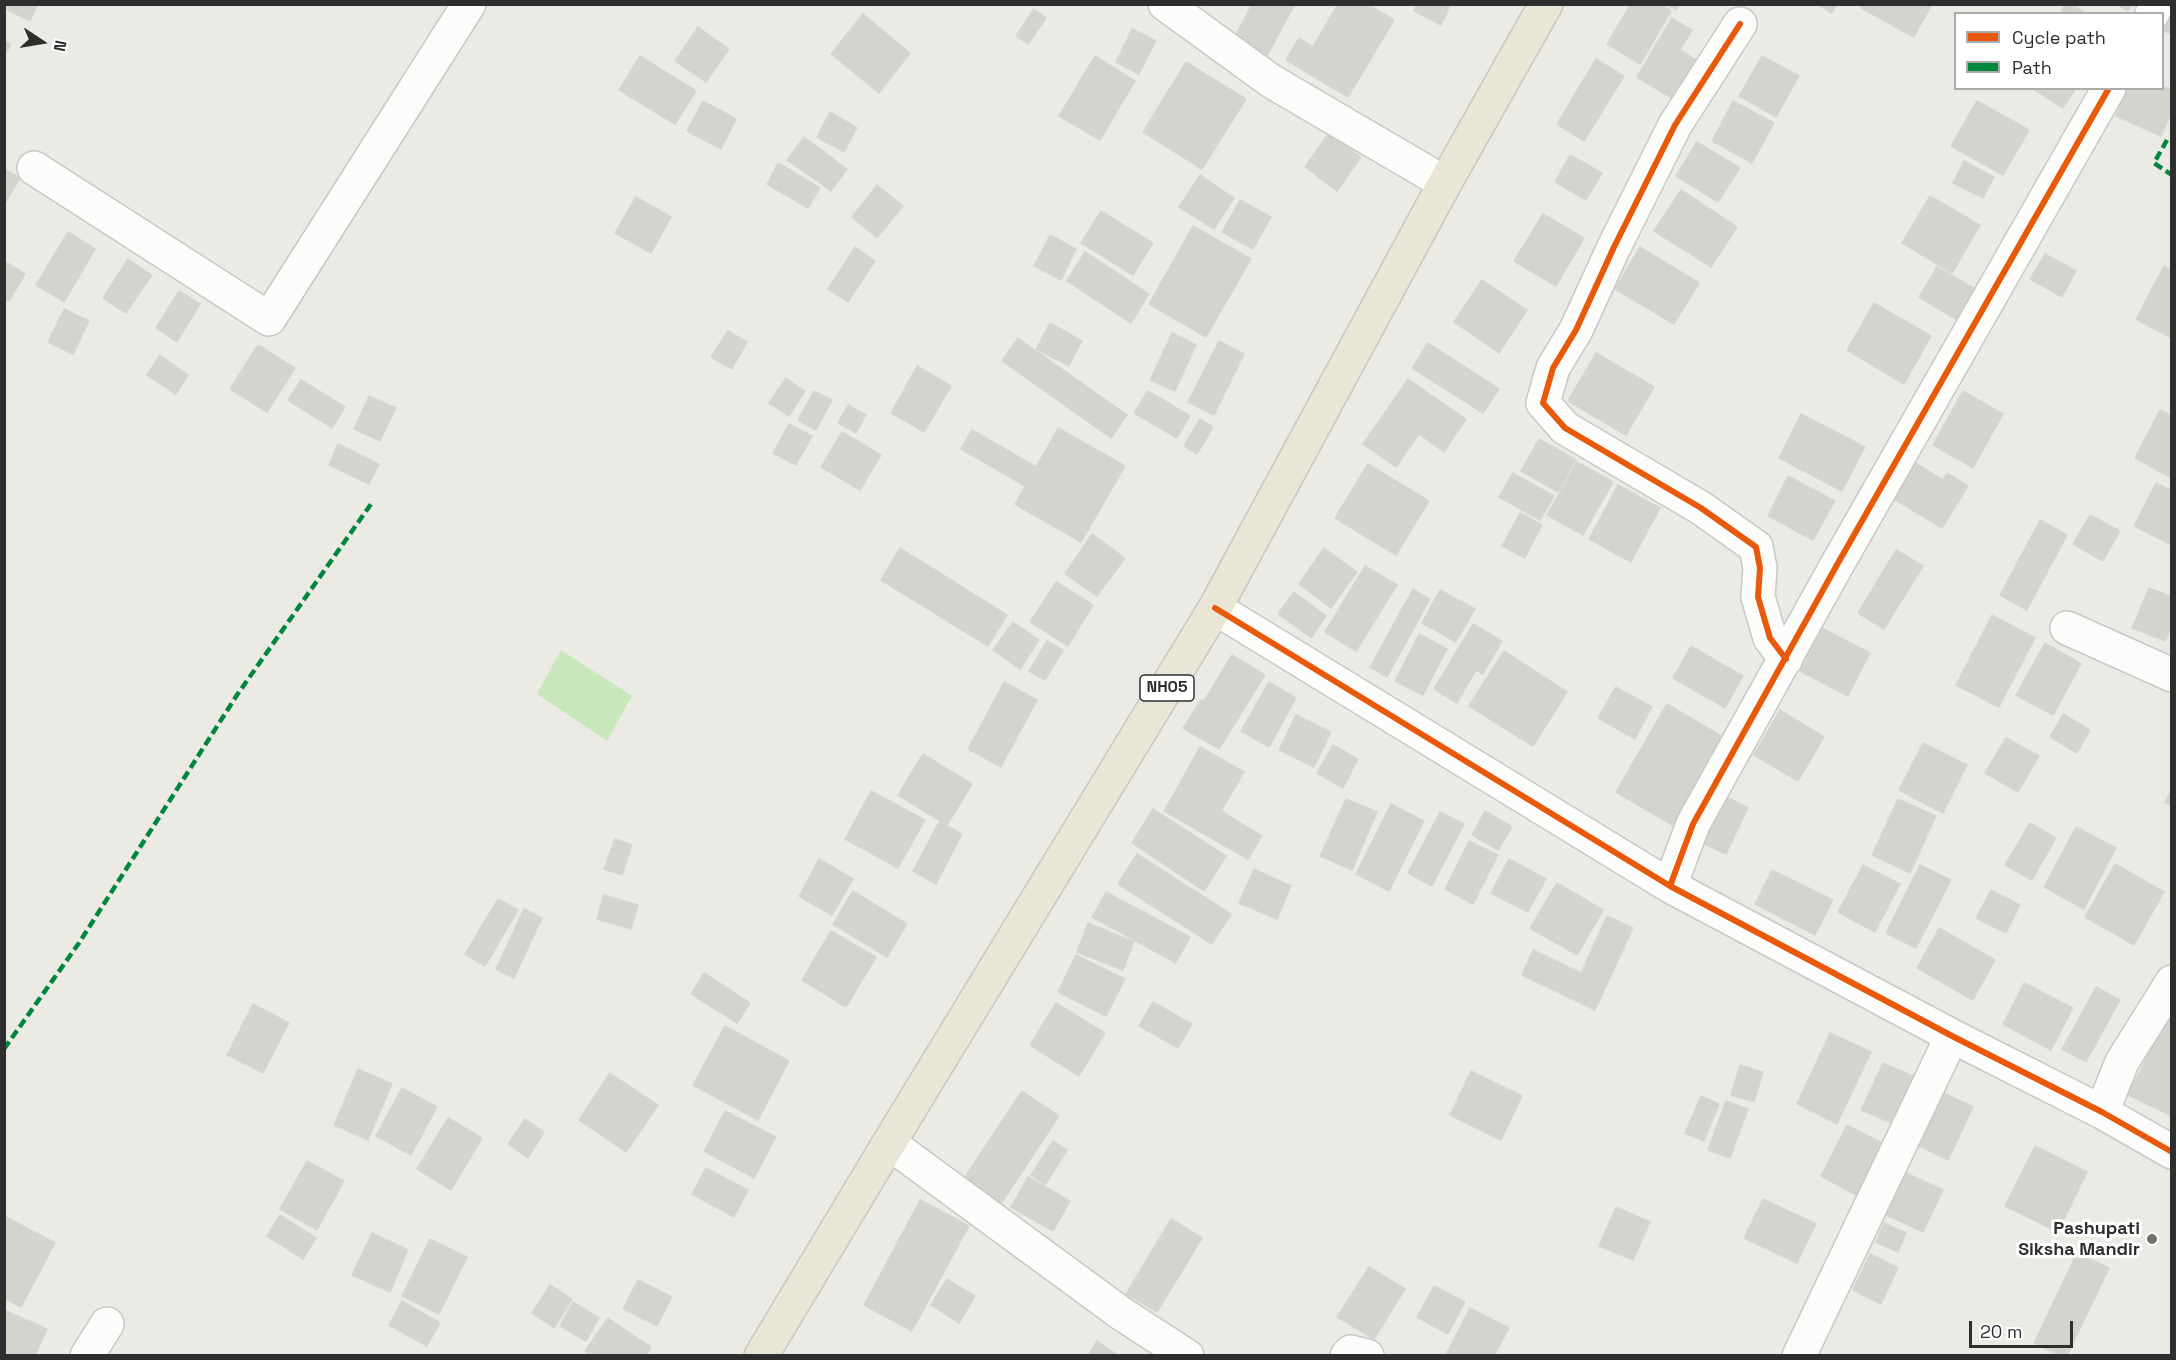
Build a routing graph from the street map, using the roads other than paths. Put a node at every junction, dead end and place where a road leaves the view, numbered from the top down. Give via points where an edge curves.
1 (469, 4) edge
2 (1165, 4) edge
3 (1546, 4) edge
4 (1740, 24) dead end
5 (2108, 90) edge
6 (34, 168) dead end
7 (1445, 183) junction
8 (1215, 608) junction
9 (2067, 628) dead end
10 (1786, 659) junction
11 (2172, 675) edge
12 (1670, 886) junction
13 (2172, 982) edge
14 (1952, 1036) junction
15 (2102, 1112) junction
16 (889, 1143) junction
17 (2172, 1152) edge
18 (107, 1324) dead end
19 (87, 1356) edge
20 (761, 1356) edge
21 (1187, 1356) edge
22 (1347, 1356) edge
23 (1367, 1356) edge
24 (1799, 1356) edge

1 - 6 street via 268,319
2 - 7 street via 1271,81
3 - 7 main road, NH05
4 - 10 street via 1674,125 1576,330 1553,368 1543,403 1565,428 1701,508 1756,547 1760,568 1758,597 1770,638
5 - 10 street
7 - 8 main road, NH05
8 - 12 street
8 - 16 main road, NH05
9 - 11 street
10 - 12 street via 1694,824
12 - 14 street
13 - 15 street via 2122,1062
14 - 15 street
14 - 24 street
15 - 17 street
16 - 20 main road, NH05
16 - 21 street via 1122,1314
18 - 19 street
22 - 23 street via 1351,1352

